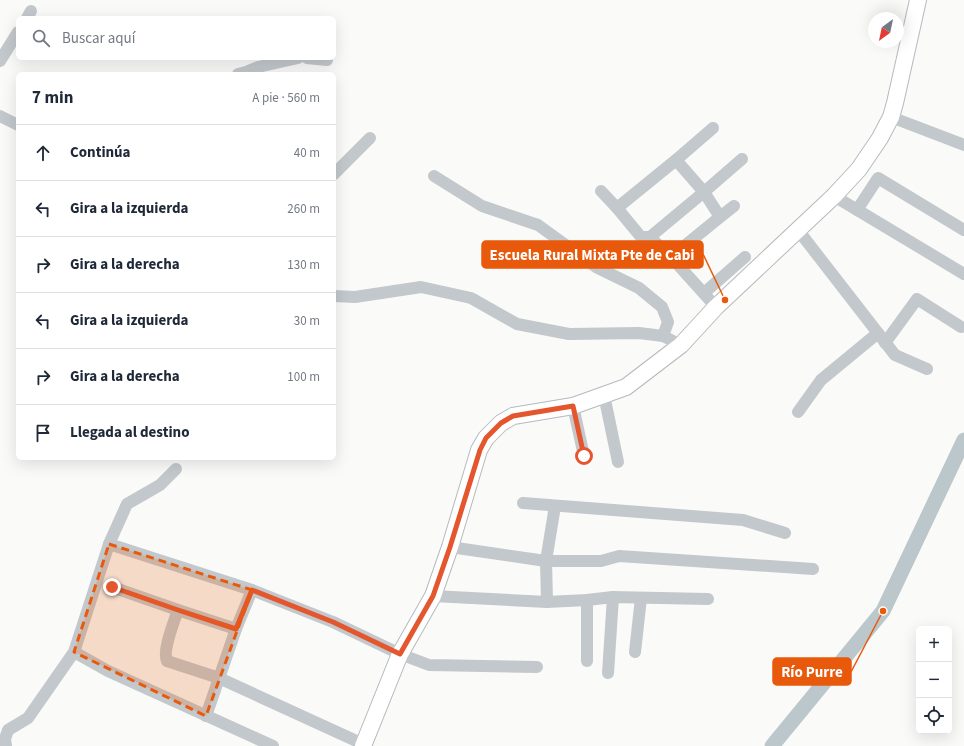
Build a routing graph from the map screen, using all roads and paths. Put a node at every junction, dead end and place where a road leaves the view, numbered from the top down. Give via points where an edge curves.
1 (918, 0) edge
2 (16, 35) edge
3 (289, 60) edge
4 (0, 61) edge
5 (246, 72) edge
6 (0, 116) edge
7 (891, 117) junction
8 (16, 124) edge
9 (713, 128) dead end
10 (370, 138) dead end
11 (964, 145) edge
12 (742, 159) dead end
13 (676, 160) junction
14 (336, 172) edge
15 (434, 176) dead end
16 (601, 191) dead end
17 (704, 192) junction
18 (834, 196) junction
19 (734, 206) dead end
20 (617, 208) junction
21 (858, 210) junction
22 (720, 217) junction
23 (798, 230) junction
24 (964, 230) edge
25 (650, 237) junction
26 (745, 257) dead end
27 (671, 258) junction
28 (964, 274) edge
29 (704, 293) junction
30 (336, 296) edge
31 (716, 307) junction
32 (961, 327) dead end
33 (663, 336) junction
34 (882, 338) junction
35 (681, 345) junction
36 (927, 369) dead end
37 (604, 395) junction
38 (573, 406) junction
39 (798, 412) dead end
40 (584, 456) dead end
41 (618, 462) dead end
42 (176, 469) dead end
43 (523, 502) dead end
44 (555, 506) junction
45 (785, 533) dead end
46 (109, 544) junction
47 (450, 547) junction
48 (546, 561) junction
49 (813, 569) dead end
50 (112, 587) dead end
51 (252, 590) junction
52 (433, 596) junction
53 (613, 597) junction
54 (641, 598) junction
55 (708, 598) dead end
56 (587, 600) junction
57 (548, 602) junction
58 (178, 610) junction
59 (236, 629) junction
60 (74, 652) junction
61 (635, 652) dead end
62 (400, 654) junction
63 (586, 661) dead end
64 (537, 668) dead end
65 (608, 673) dead end
66 (219, 678) junction
67 (206, 716) junction
68 (363, 745) edge
69 (6, 746) edge
70 (272, 746) edge

1 - 7 main road
2 - 4 street
3 - 5 street
6 - 8 street
7 - 11 street
7 - 18 main road via 859,169
9 - 13 street
10 - 14 street
12 - 17 street
13 - 17 street
13 - 20 street
15 - 33 street via 482,206 538,225 596,267 639,288 662,307 668,322
16 - 20 street
17 - 22 street
17 - 25 street
18 - 21 street
18 - 23 main road
19 - 22 street
20 - 25 street via 641,237
21 - 24 street via 878,178
21 - 28 street
22 - 27 street
23 - 31 main road
23 - 34 street
25 - 27 street
26 - 29 street
27 - 29 street
29 - 31 street
30 - 33 street via 355,297 421,287 471,298 517,324 569,334 639,332
31 - 35 main road
32 - 34 street via 917,299
33 - 35 street
34 - 36 street via 895,355
34 - 39 street via 821,380
35 - 37 main road via 626,387
37 - 38 main road
37 - 41 street
38 - 40 street
38 - 47 main road via 513,416 501,423 486,438
42 - 46 street via 160,485 127,504
43 - 44 street
44 - 45 street via 743,520
44 - 48 street
46 - 51 street
46 - 60 street
47 - 48 street
47 - 52 main road
48 - 49 street via 601,561 619,556
48 - 57 street
50 - 58 street
51 - 59 street
51 - 62 street via 333,622
52 - 57 street
52 - 62 main road
53 - 54 street
53 - 56 street
53 - 65 street
54 - 55 street
54 - 61 street
56 - 57 street
56 - 63 street
58 - 59 street
58 - 66 street via 166,650 167,661
59 - 66 street
60 - 67 street via 108,671
60 - 69 street via 28,718 8,730
62 - 64 street via 429,665
62 - 68 main road
66 - 67 street
66 - 68 street
67 - 70 street

